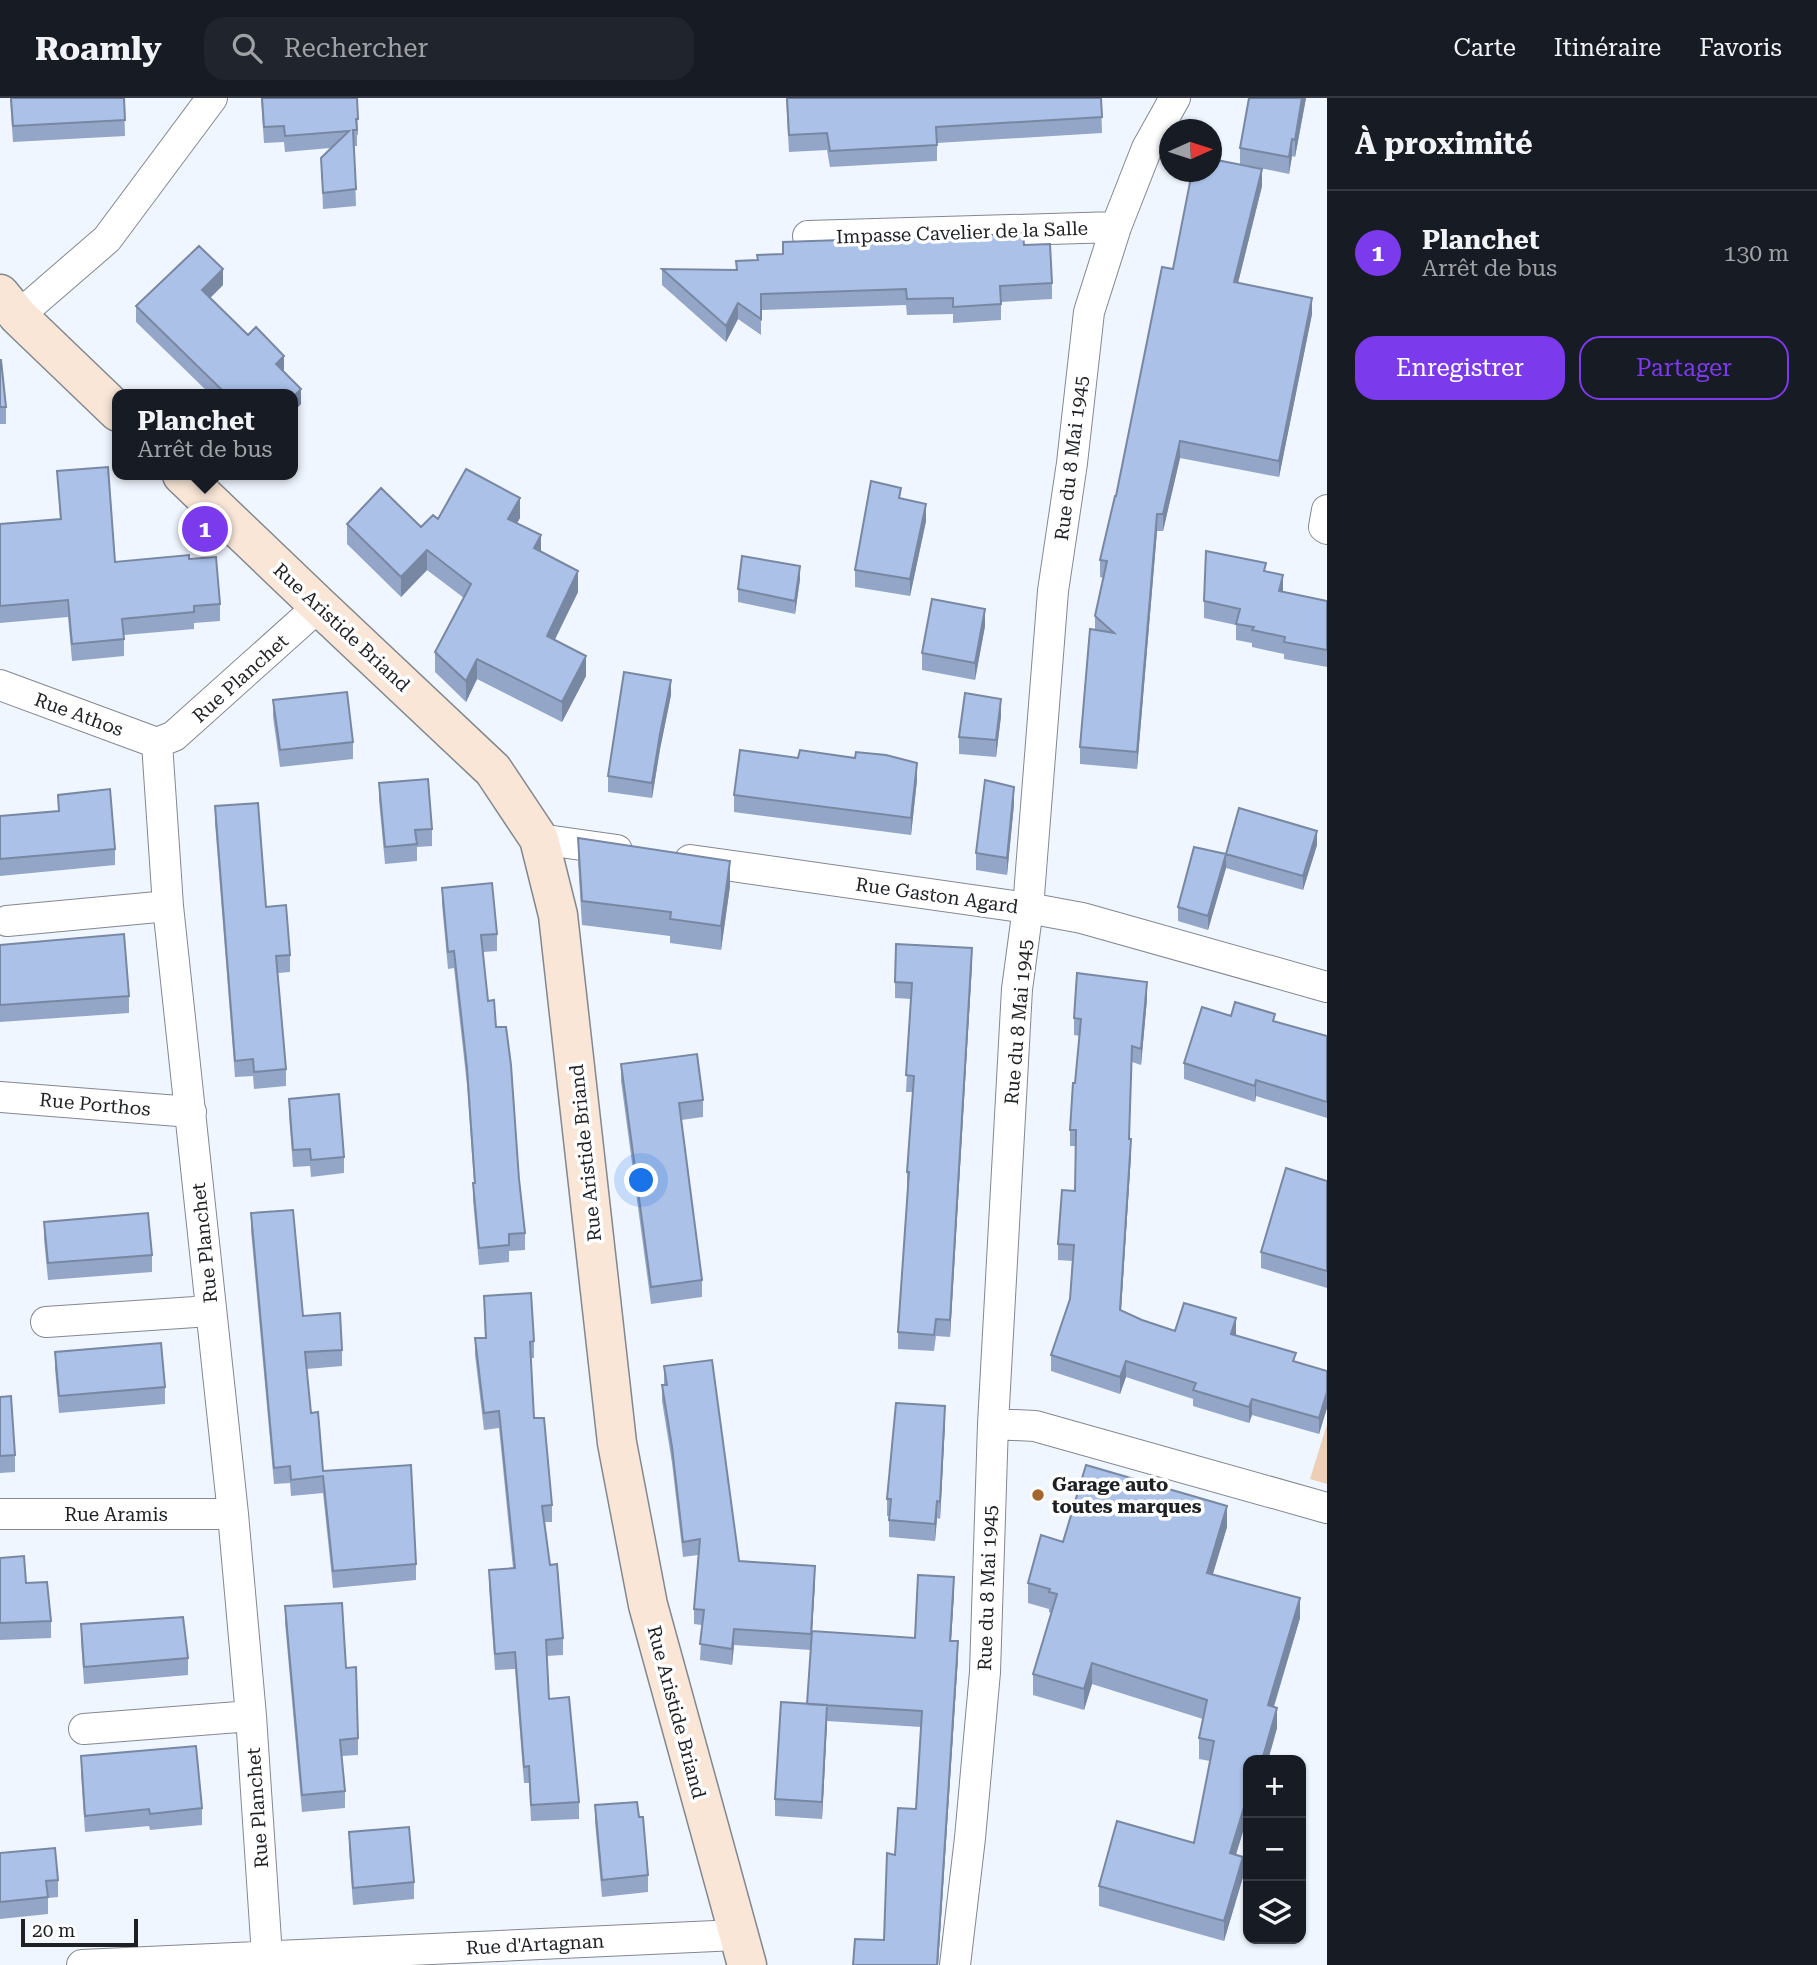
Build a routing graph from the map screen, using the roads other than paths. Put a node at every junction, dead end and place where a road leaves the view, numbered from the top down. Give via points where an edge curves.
1 (212, 98) edge
2 (1175, 98) edge
3 (1116, 228) junction
4 (808, 236) dead end
5 (9, 305) edge
6 (112, 407) edge
7 (187, 480) edge
8 (1327, 510) edge
9 (1327, 529) edge
10 (319, 606) junction
11 (0, 685) edge
12 (157, 743) junction
13 (539, 839) junction
14 (168, 906) junction
15 (1028, 908) junction
16 (7, 921) dead end
17 (1327, 987) edge
18 (0, 1097) edge
19 (191, 1112) junction
20 (210, 1311) junction
21 (46, 1322) dead end
22 (993, 1424) junction
23 (1327, 1508) edge
24 (0, 1514) edge
25 (233, 1514) junction
26 (251, 1716) junction
27 (84, 1729) dead end
28 (742, 1950) edge
29 (267, 1956) junction
30 (82, 1965) edge
31 (955, 1965) edge

1 - 5 street via 107,239
2 - 3 street, Rue du 8 Mai 1945 via 1147,148
3 - 4 street, Impasse Cavelier de la Salle
3 - 15 street, Rue du 8 Mai 1945 via 1089,312 1053,591
5 - 6 street
7 - 10 street, Rue Aristide Briand
8 - 9 street
10 - 12 street, Rue Planchet via 174,736
10 - 13 street, Rue Aristide Briand via 493,770
11 - 12 street, Rue Athos
12 - 14 street, Rue Planchet
13 - 15 street, Rue Gaston Agard
13 - 28 street, Rue Aristide Briand via 558,915 617,1443 648,1605
14 - 16 street
14 - 19 street, Rue Planchet
15 - 17 street, Rue Gaston Agard via 1082,918
15 - 22 street, Rue du 8 Mai 1945 via 1017,989
18 - 19 street, Rue Porthos
19 - 20 street, Rue Planchet
20 - 21 street
20 - 25 street, Rue Planchet
22 - 23 street via 1035,1426
22 - 31 street, Rue du 8 Mai 1945 via 985,1672
24 - 25 street, Rue Aramis
25 - 26 street, Rue Planchet
26 - 27 street
26 - 29 street, Rue Planchet
28 - 29 street, Rue d'Artagnan
29 - 30 street, Rue d'Artagnan

